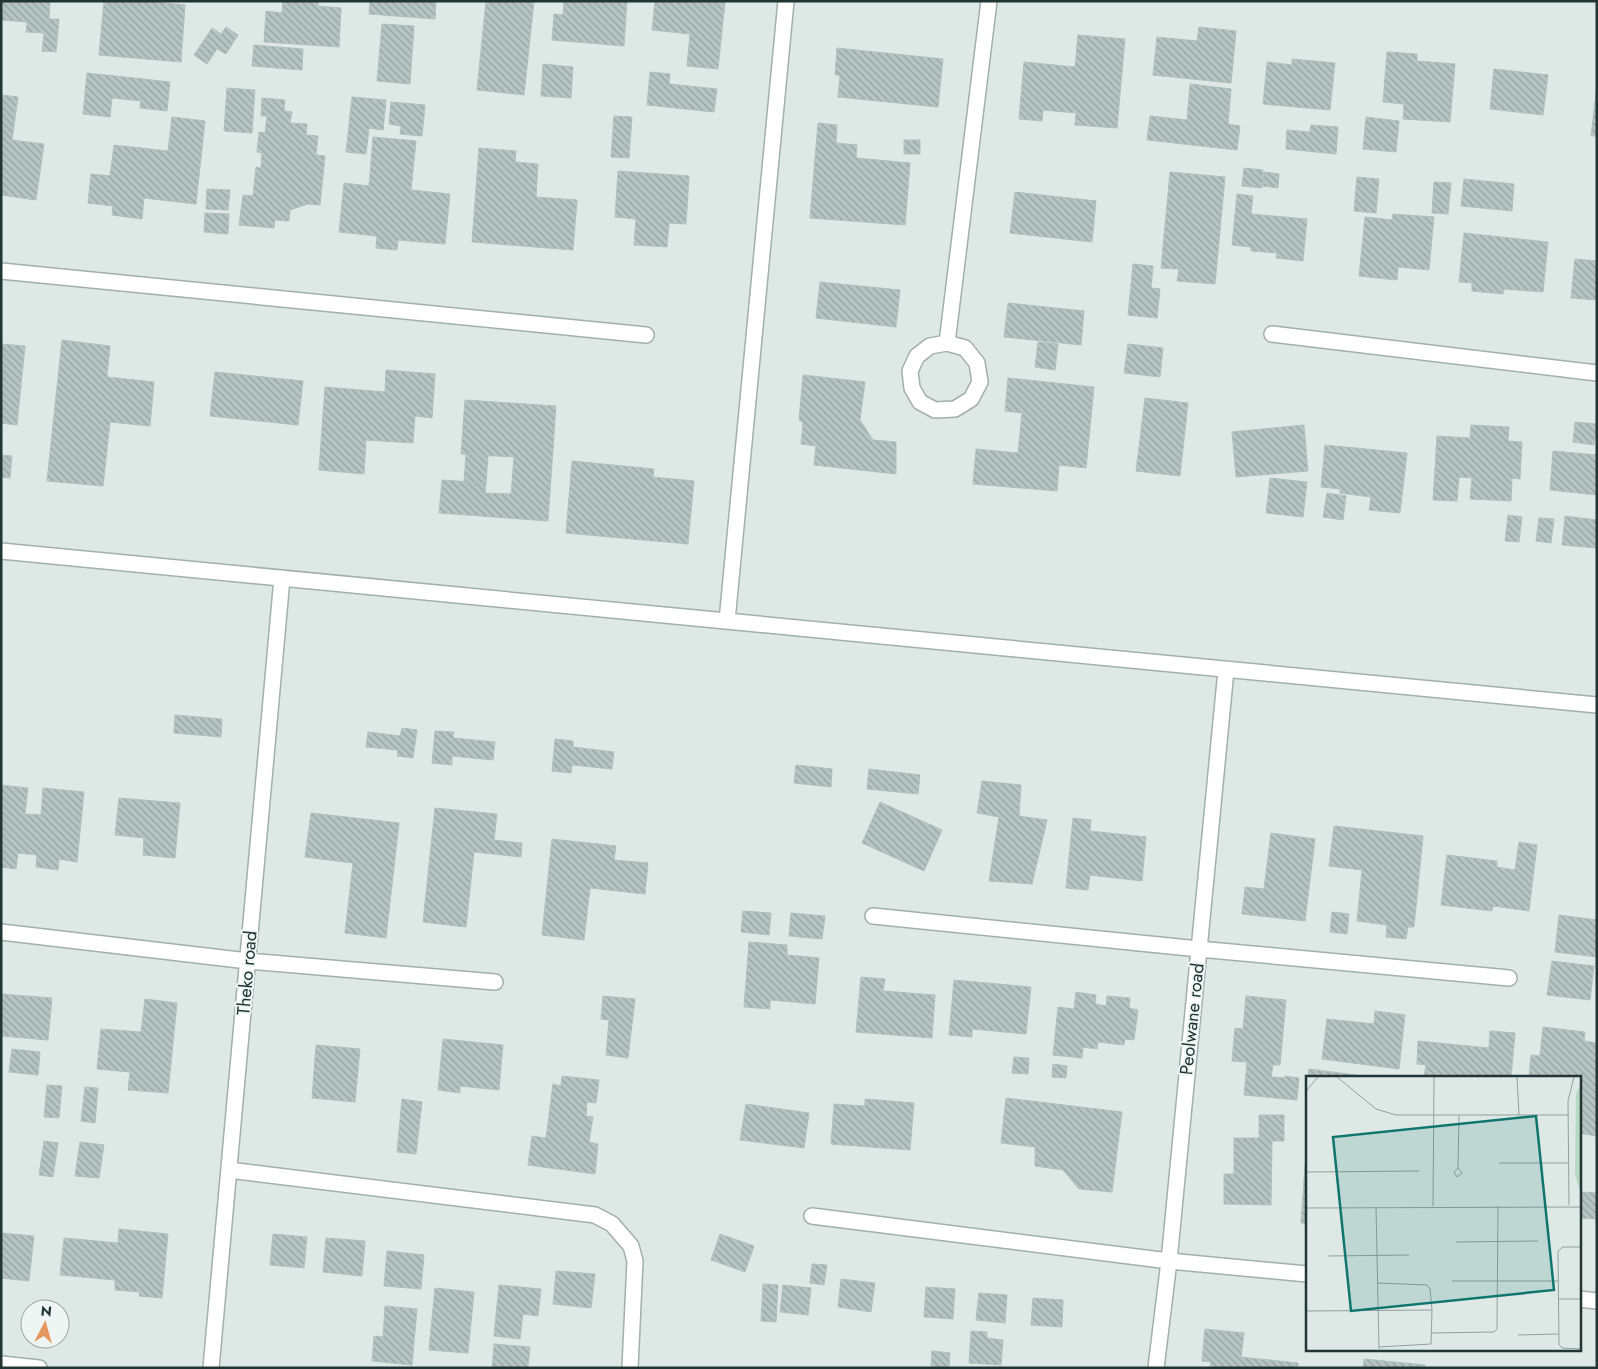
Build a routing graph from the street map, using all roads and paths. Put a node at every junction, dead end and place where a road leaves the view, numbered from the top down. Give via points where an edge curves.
1 (786, 1) edge
2 (989, 1) edge
3 (1, 271) edge
4 (646, 334) dead end
5 (1272, 334) dead end
6 (947, 343) junction
7 (1597, 373) edge
8 (1, 551) edge
9 (282, 578) junction
10 (727, 621) junction
11 (1226, 670) junction
12 (1597, 705) edge
13 (873, 916) dead end
14 (1, 932) edge
15 (1199, 949) junction
16 (248, 961) junction
17 (1509, 978) dead end
18 (495, 982) dead end
19 (229, 1170) junction
20 (812, 1216) dead end
21 (1169, 1261) junction
22 (1306, 1274) edge
23 (1580, 1299) edge
24 (1597, 1301) edge
25 (1, 1364) edge
26 (39, 1368) edge
27 (210, 1368) edge
28 (630, 1368) edge
29 (1156, 1368) edge

1 - 10 street
2 - 6 street
3 - 4 street
5 - 7 street
6 - 6 street via 930,346 917,356 910,371 912,388 920,402 935,410 954,410 971,399 980,382 977,363 965,348
8 - 9 street
9 - 10 street
9 - 16 street, Theko road
10 - 11 street
11 - 12 street
11 - 15 street, Peolwane road
13 - 15 street
14 - 16 street
15 - 17 street
15 - 21 street, Peolwane road
16 - 18 street
16 - 19 street, Theko road
19 - 27 street, Theko road
19 - 28 street via 595,1215 612,1224 632,1246 636,1261
20 - 21 street
21 - 22 street
21 - 29 street, Peolwane road
23 - 24 street
25 - 26 street

